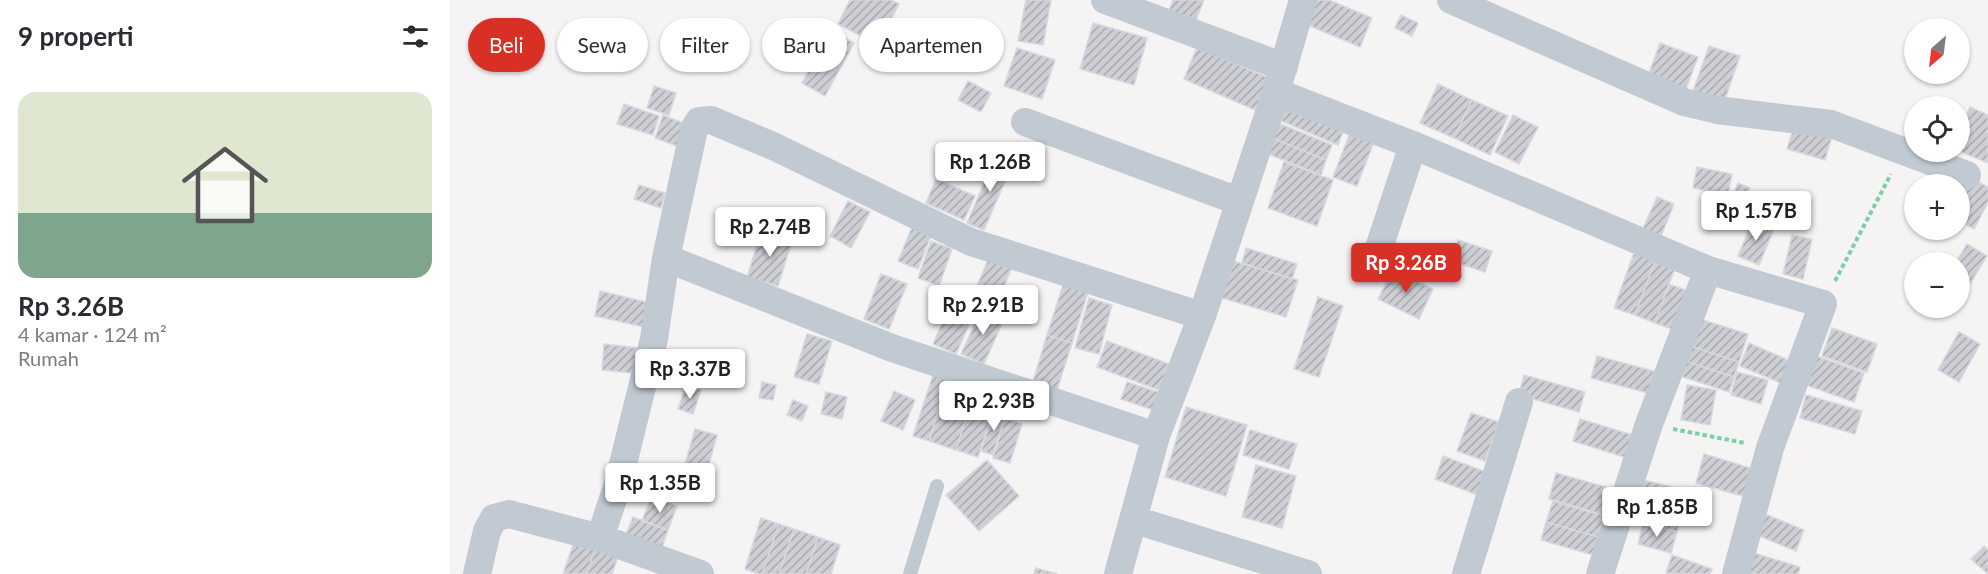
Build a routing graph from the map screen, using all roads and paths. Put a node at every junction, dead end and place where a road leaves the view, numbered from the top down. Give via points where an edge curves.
1 (1105, 0) edge
2 (1303, 0) edge
3 (1451, 0) edge
4 (1280, 79) junction
5 (1025, 122) dead end
6 (1413, 145) junction
7 (1904, 149) joint
8 (1936, 162) edge
9 (1965, 174) edge
10 (1238, 201) junction
11 (666, 258) junction
12 (1374, 263) dead end
13 (1708, 270) junction
14 (1823, 304) junction
15 (1202, 316) junction
16 (1519, 402) dead end
17 (1649, 424) junction
18 (1156, 436) junction
19 (1770, 448) junction
20 (937, 486) dead end
21 (1135, 520) junction
22 (600, 538) junction
23 (477, 574) edge
24 (700, 574) edge
25 (910, 574) edge
26 (1118, 574) edge
27 (1308, 574) edge
28 (1466, 574) edge
29 (1600, 574) edge
30 (1736, 574) edge

1 - 4 street
2 - 4 street
3 - 7 street via 1684,102 1717,110 1831,124
4 - 6 street
4 - 10 street
5 - 10 street
6 - 12 street
6 - 13 street
7 - 14 path
8 - 9 street
10 - 15 street
11 - 15 street via 694,129 705,119 773,146 971,242
11 - 18 street via 892,348
11 - 22 street via 654,339 618,484
13 - 14 street
13 - 17 street
14 - 19 street
15 - 18 street
16 - 28 street
17 - 19 path
17 - 29 street
18 - 21 street
19 - 30 street
20 - 25 lane
21 - 26 street
21 - 27 street
22 - 23 street via 508,514 495,518 487,531
22 - 24 street

